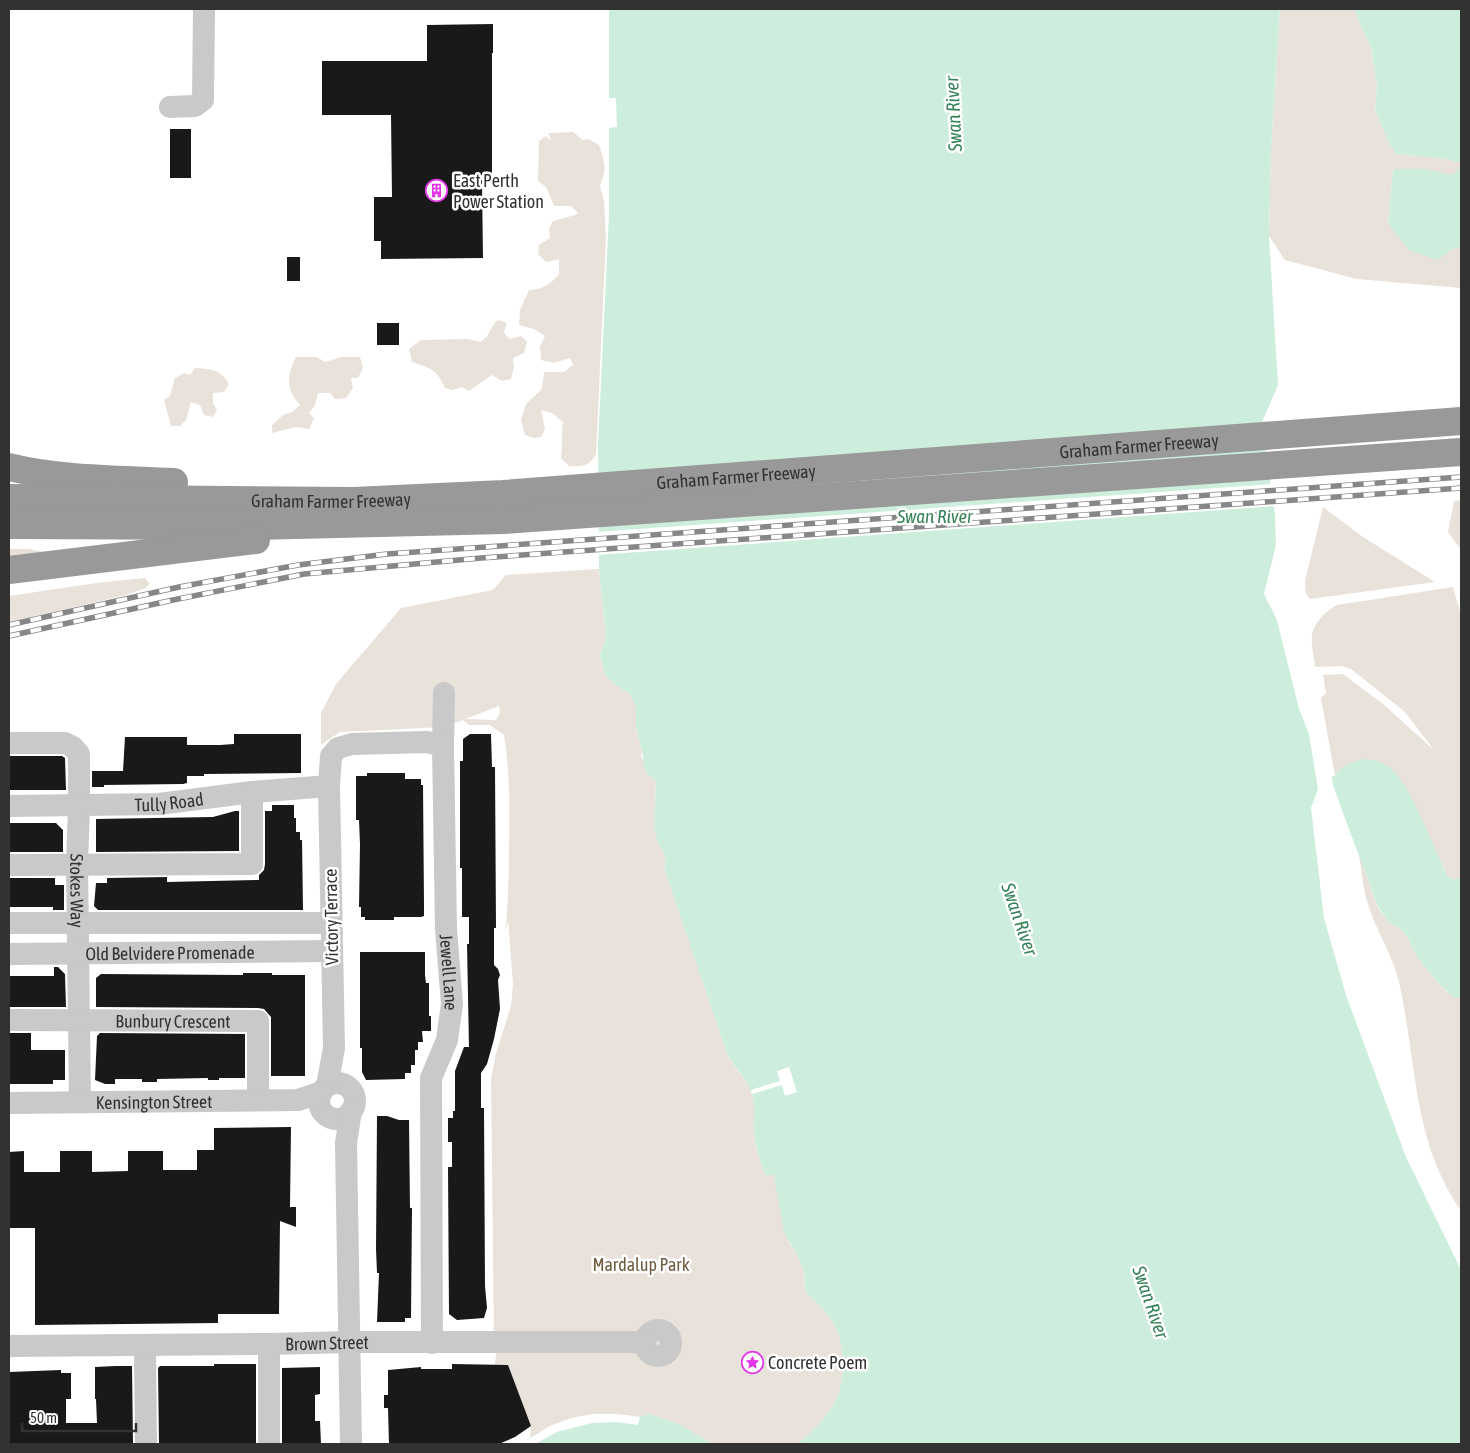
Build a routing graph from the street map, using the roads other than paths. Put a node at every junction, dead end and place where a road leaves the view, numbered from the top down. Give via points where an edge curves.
1 (204, 9) edge
2 (170, 107) dead end
3 (1461, 420) edge
4 (1461, 452) edge
5 (9, 467) edge
6 (9, 498) edge
7 (503, 507) junction
8 (9, 525) edge
9 (9, 570) edge
10 (444, 693) dead end
11 (9, 743) edge
12 (443, 746) junction
13 (328, 786) junction
14 (252, 792) junction
15 (79, 805) junction
16 (9, 806) edge
17 (9, 865) edge
18 (77, 865) junction
19 (9, 923) edge
20 (78, 923) junction
21 (331, 923) junction
22 (332, 951) junction
23 (9, 954) edge
24 (78, 954) junction
25 (9, 1020) edge
26 (78, 1020) junction
27 (258, 1100) junction
28 (334, 1100) junction
29 (80, 1102) junction
30 (9, 1103) edge
31 (350, 1342) junction
32 (432, 1342) junction
33 (645, 1342) dead end
34 (269, 1344) junction
35 (145, 1345) junction
36 (9, 1346) edge
37 (146, 1444) edge
38 (269, 1444) edge
39 (351, 1444) edge

1 - 2 street via 202,100 195,106
3 - 7 highway, Graham Farmer Freeway
4 - 7 highway, Graham Farmer Freeway
5 - 7 highway via 87,478
6 - 7 highway, Graham Farmer Freeway via 354,501
7 - 8 highway, Graham Farmer Freeway via 249,526
7 - 9 highway
10 - 12 street, Jewell Lane
11 - 15 street, Stokes Way via 65,743 73,747 79,754
12 - 13 street via 418,742 352,744 338,748 331,756
12 - 32 street, Jewell Lane via 446,930 452,1004 447,1040 431,1078
13 - 14 street, Tully Road
13 - 21 street, Victory Terrace
14 - 15 street, Tully Road via 177,803
14 - 18 street via 252,864
15 - 16 street, Tully Road
15 - 18 street, Stokes Way
17 - 18 street
18 - 20 street, Stokes Way
19 - 20 street, Old Belvidere Promenade
20 - 21 street, Old Belvidere Promenade
20 - 24 street, Stokes Way
21 - 22 street, Victory Terrace
22 - 24 street, Old Belvidere Promenade
22 - 28 street, Victory Terrace
23 - 24 street, Old Belvidere Promenade
24 - 26 street, Stokes Way
25 - 26 street, Bunbury Crescent
26 - 27 street, Bunbury Crescent via 258,1021
26 - 29 street, Stokes Way
27 - 28 street, Kensington Street
27 - 29 street, Kensington Street
28 - 31 street, Victory Terrace via 346,1143
29 - 30 street, Kensington Street
31 - 32 street, Brown Street
31 - 34 street, Brown Street
31 - 39 street, Victory Terrace
32 - 33 street, Brown Street
34 - 35 street, Brown Street
34 - 38 street
35 - 36 street, Brown Street
35 - 37 street

